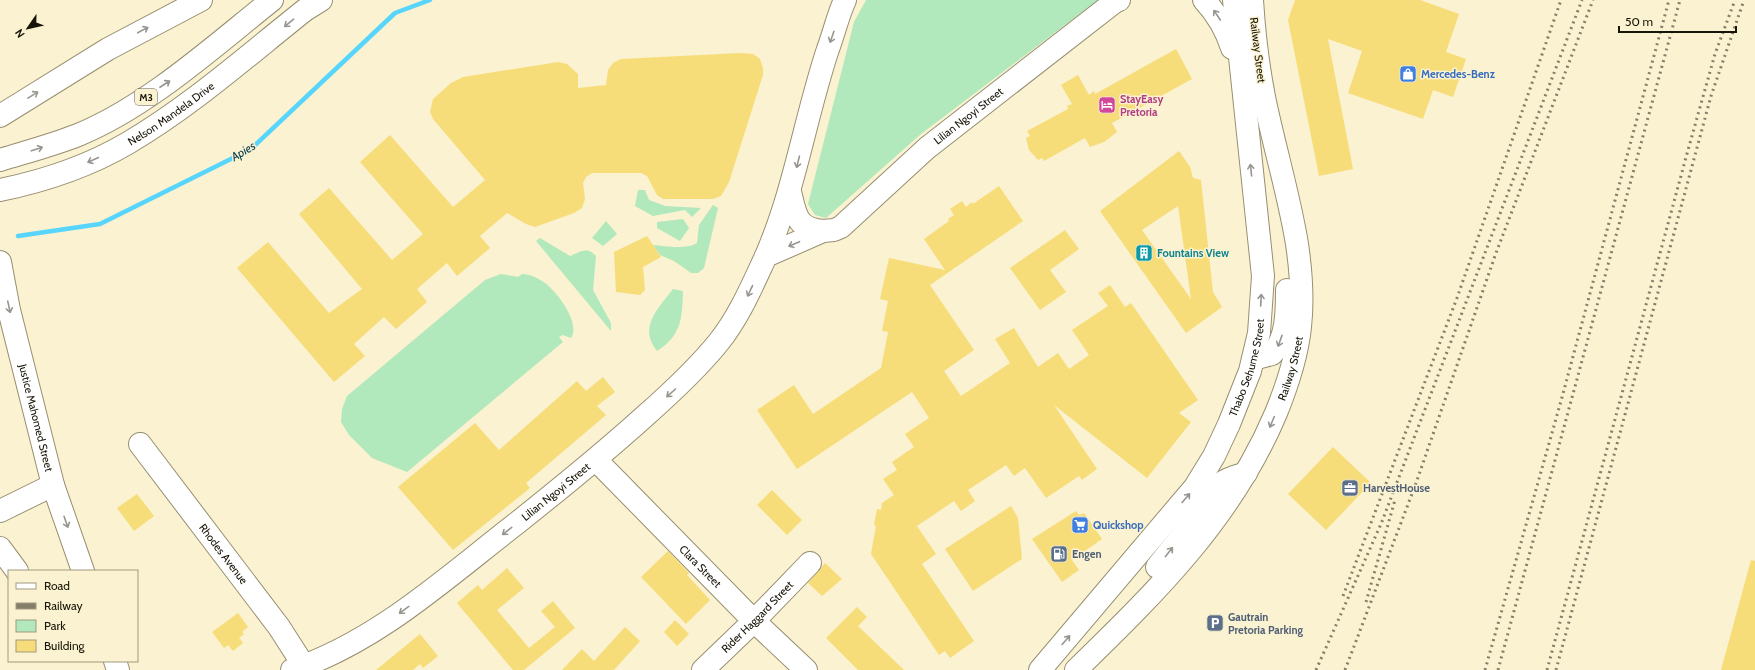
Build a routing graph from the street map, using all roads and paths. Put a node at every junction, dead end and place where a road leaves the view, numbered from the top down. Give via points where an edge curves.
1 (201, 0) edge
2 (272, 0) edge
3 (320, 0) edge
4 (846, 0) edge
5 (1117, 0) edge
6 (1204, 0) edge
7 (1234, 0) edge
8 (1252, 0) edge
9 (1241, 77) junction
10 (1264, 95) junction
11 (0, 116) edge
12 (0, 160) edge
13 (0, 190) edge
14 (790, 192) junction
15 (823, 231) junction
16 (766, 256) junction
17 (1, 266) edge
18 (1253, 359) junction
19 (140, 444) dead end
20 (596, 460) junction
21 (1246, 474) junction
22 (53, 485) junction
23 (0, 510) edge
24 (0, 548) edge
25 (810, 563) dead end
26 (16, 570) edge
27 (83, 570) edge
28 (754, 621) junction
29 (298, 668) edge
30 (703, 670) edge
31 (806, 670) edge
32 (1040, 670) edge
33 (1054, 670) edge
34 (1076, 670) edge

11 -> 1 main road via 108,49
12 -> 2 main road, M3 via 79,134 126,110 179,75
3 -> 13 main road, Nelson Mandela Drive / M3 via 186,105 128,143 58,174
4 -> 14 main road, Lilian Ngoyi Street via 821,70
5 - 15 main road, Lilian Ngoyi Street via 933,143 850,220 837,229
9 -> 6 main road via 1227,34 1217,14
7 - 9 main road, Thabo Sehume Street
8 - 10 main road, Railway Street
18 -> 9 main road, Thabo Sehume Street via 1259,333 1263,276
10 -> 18 main road via 1268,145 1287,273 1288,306 1282,340 1277,349 1272,354
10 -> 21 main road, Railway Street via 1297,243 1301,281 1300,326 1286,388 1262,445
14 - 15 main road via 793,210 802,224
14 - 16 main road, Lilian Ngoyi Street
15 -> 16 main road, Lilian Ngoyi Street
16 -> 20 main road, Lilian Ngoyi Street via 743,307 719,342 693,373
17 -> 22 main road, Justice Mahomed Street via 9,310
32 -> 18 main road, Thabo Sehume Street via 1202,477 1229,424
19 - 29 main road, Rhodes Avenue via 279,626
20 - 28 main road, Clara Street
20 -> 29 main road, Lilian Ngoyi Street via 387,622 344,647
33 -> 21 main road via 1079,649 1148,579 1219,483
21 - 34 main road, Railway Street via 1202,538
22 - 23 main road
22 -> 27 main road, Justice Mahomed Street
24 - 26 main road
25 - 28 main road, Rider Haggard Street
28 - 30 main road, Rider Haggard Street
28 - 31 main road, Clara Street

